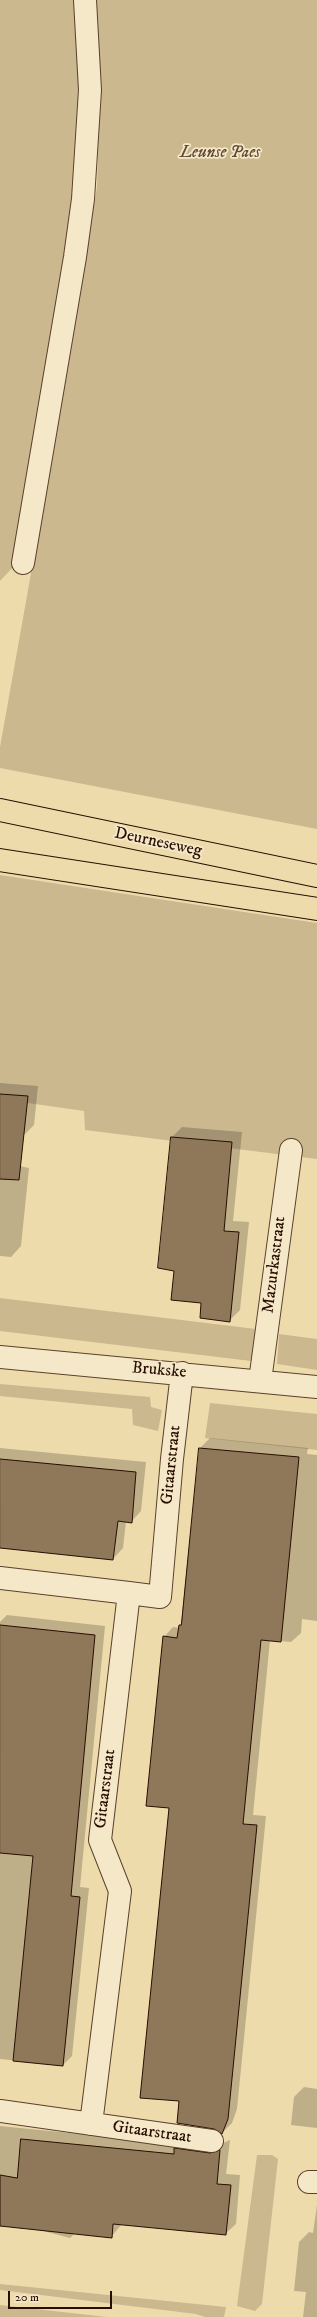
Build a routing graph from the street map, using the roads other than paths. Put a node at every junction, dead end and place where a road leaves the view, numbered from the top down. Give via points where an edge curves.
1 (85, 0) edge
2 (23, 563) dead end
3 (0, 810) edge
4 (0, 860) edge
5 (317, 876) edge
6 (317, 909) edge
7 (291, 1150) dead end
8 (0, 1357) edge
9 (182, 1373) junction
10 (260, 1381) junction
11 (317, 1387) edge
12 (0, 1578) edge
13 (129, 1593) junction
14 (0, 2111) edge
15 (91, 2124) junction
16 (212, 2141) dead end

1 - 2 street via 90,90 83,199
3 - 5 main road, Deurneseweg
4 - 6 main road
7 - 10 street, Mazurkastraat
8 - 9 street, Brukske
9 - 10 street, Brukske
9 - 13 street, Gitaarstraat via 160,1598
10 - 11 street, Brukske
12 - 13 street, Gitaarstraat
13 - 15 street, Gitaarstraat via 100,1840 120,1891
14 - 15 street, Gitaarstraat
15 - 16 street, Gitaarstraat

